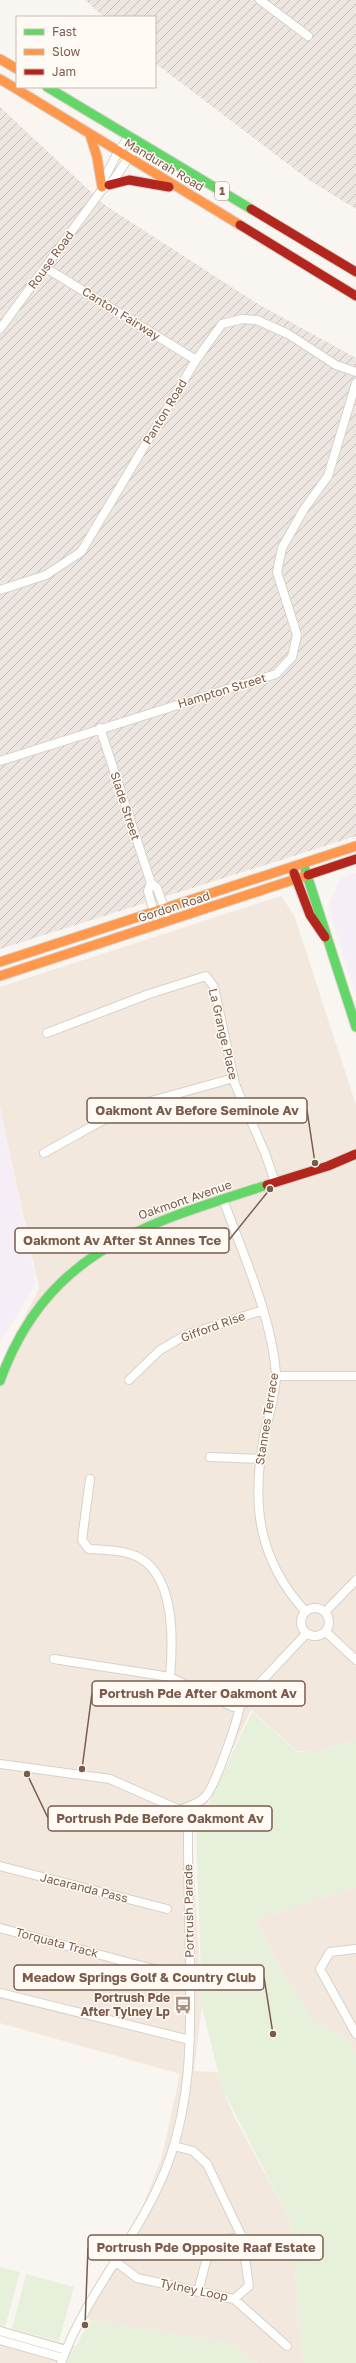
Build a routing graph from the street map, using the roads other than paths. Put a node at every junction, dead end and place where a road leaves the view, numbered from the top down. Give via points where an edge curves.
1 (260, 0) edge
2 (308, 36) dead end
3 (0, 59) edge
4 (16, 68) edge
5 (0, 79) edge
6 (49, 88) edge
7 (90, 134) junction
8 (130, 136) junction
9 (139, 142) junction
10 (118, 152) junction
11 (128, 158) junction
12 (104, 187) junction
13 (180, 189) junction
14 (46, 268) junction
15 (356, 272) edge
16 (356, 296) edge
17 (0, 329) edge
18 (196, 360) junction
19 (356, 372) edge
20 (356, 383) edge
21 (0, 590) edge
22 (100, 728) junction
23 (0, 761) edge
24 (356, 846) edge
25 (356, 859) edge
26 (304, 864) junction
27 (292, 868) junction
28 (308, 876) junction
29 (296, 880) junction
30 (151, 883) junction
31 (165, 909) junction
32 (154, 912) junction
33 (169, 921) junction
34 (158, 925) junction
35 (327, 939) junction
36 (0, 962) edge
37 (0, 976) edge
38 (356, 1028) edge
39 (47, 1033) dead end
40 (234, 1078) junction
41 (44, 1153) dead end
42 (354, 1157) edge
43 (275, 1182) junction
44 (223, 1199) junction
45 (263, 1310) junction
46 (276, 1376) junction
47 (356, 1376) edge
48 (129, 1380) dead end
49 (0, 1381) edge
50 (210, 1457) dead end
51 (260, 1459) junction
52 (90, 1478) dead end
53 (356, 1580) edge
54 (305, 1611) junction
55 (325, 1612) junction
56 (326, 1632) junction
57 (306, 1634) junction
58 (54, 1659) dead end
59 (356, 1660) edge
60 (170, 1677) junction
61 (240, 1705) junction
62 (0, 1764) edge
63 (180, 1810) junction
64 (0, 1866) edge
65 (168, 1909) dead end
66 (0, 1928) edge
67 (356, 1949) edge
68 (161, 1971) dead end
69 (0, 1993) edge
70 (356, 2034) edge
71 (190, 2040) junction
72 (174, 2146) junction
73 (242, 2237) junction
74 (115, 2261) junction
75 (198, 2292) junction
76 (234, 2299) junction
77 (0, 2332) edge
78 (0, 2340) edge
79 (287, 2346) dead end
80 (63, 2357) edge

1 - 2 street
3 - 4 main road
5 - 7 main road, Mandurah Road / 1
6 - 8 main road, Mandurah Road / 1
7 - 10 main road, Mandurah Road / 1
7 - 12 main road
8 - 9 main road, Mandurah Road / 1
8 - 10 street, Rouse Road
9 - 11 street, Rouse Road
9 - 15 main road, Mandurah Road / 1
10 - 11 main road, Mandurah Road / 1
10 - 12 street, Rouse Road via 103,178
11 - 12 street, Rouse Road
11 - 13 main road, Mandurah Road / 1
12 - 13 main road via 129,180
12 - 14 street, Rouse Road
13 - 16 main road, Mandurah Road / 1
14 - 17 street, Rouse Road
14 - 18 street, Canton Fairway
18 - 19 street, Panton Road via 222,324 242,318 256,320 288,334 336,365
18 - 21 street, Panton Road via 81,552 46,575
20 - 22 street, Hampton Street via 328,476 304,509 282,548 277,572 297,635 292,657 276,674
22 - 23 street, Hampton Street
22 - 30 street, Slade Street
24 - 26 main road, Gordon Road
25 - 28 main road, Gordon Road
26 - 27 main road, Gordon Road
26 - 28 main road
27 - 29 main road
27 - 31 main road, Gordon Road
28 - 29 main road, Gordon Road
28 - 35 main road
29 - 33 main road, Gordon Road
29 - 35 main road via 316,928
30 - 31 street, Slade Street via 157,888
30 - 32 street, Slade Street via 148,891
31 - 32 main road, Gordon Road
31 - 33 street, Slade Street
32 - 34 street, Slade Street
32 - 36 main road, Gordon Road
33 - 34 main road, Gordon Road
34 - 37 main road, Gordon Road
35 - 38 main road
39 - 40 street, La Grange Place via 149,994 206,976 214,987
40 - 41 street via 133,1106
40 - 43 street, La Grange Place
42 - 43 main road, Oakmont Avenue
43 - 44 main road, Oakmont Avenue
44 - 45 street, Stannes Terrace
44 - 49 main road, Oakmont Avenue via 142,1227 107,1246 82,1265 52,1293 25,1326 10,1354
45 - 46 street, Stannes Terrace
45 - 48 street, Gifford Rise via 186,1335 160,1350
46 - 47 street
46 - 51 street, Stannes Terrace
50 - 51 street
51 - 54 street, Stannes Terrace via 258,1504 265,1547 283,1583
52 - 60 street via 82,1540 89,1549 118,1551 140,1558 155,1570 172,1621
53 - 55 street
54 - 55 street via 316,1608
54 - 57 street via 300,1623
55 - 56 street via 330,1623
56 - 57 street via 316,1637
56 - 59 street
57 - 61 street via 257,1686 245,1703
58 - 60 street
60 - 61 street via 233,1707
61 - 63 street via 234,1732 206,1796
62 - 63 street via 110,1779
63 - 71 street, Portrush Parade via 186,1818 188,1833
64 - 65 street, Jacaranda Pass
66 - 68 street, Torquata Track
67 - 70 street via 330,1952 320,1969
69 - 71 street
71 - 72 street, Portrush Parade via 187,2081
72 - 73 street, Tylney Loop via 193,2151 202,2157
72 - 74 street, Portrush Parade via 162,2179 139,2227
73 - 75 street via 219,2240 206,2262
73 - 76 street, Tylney Loop via 249,2286
74 - 75 street, Tylney Loop via 137,2278
74 - 80 street, Portrush Parade via 87,2307
75 - 76 street, Tylney Loop
76 - 79 street
77 - 80 street
78 - 80 street

